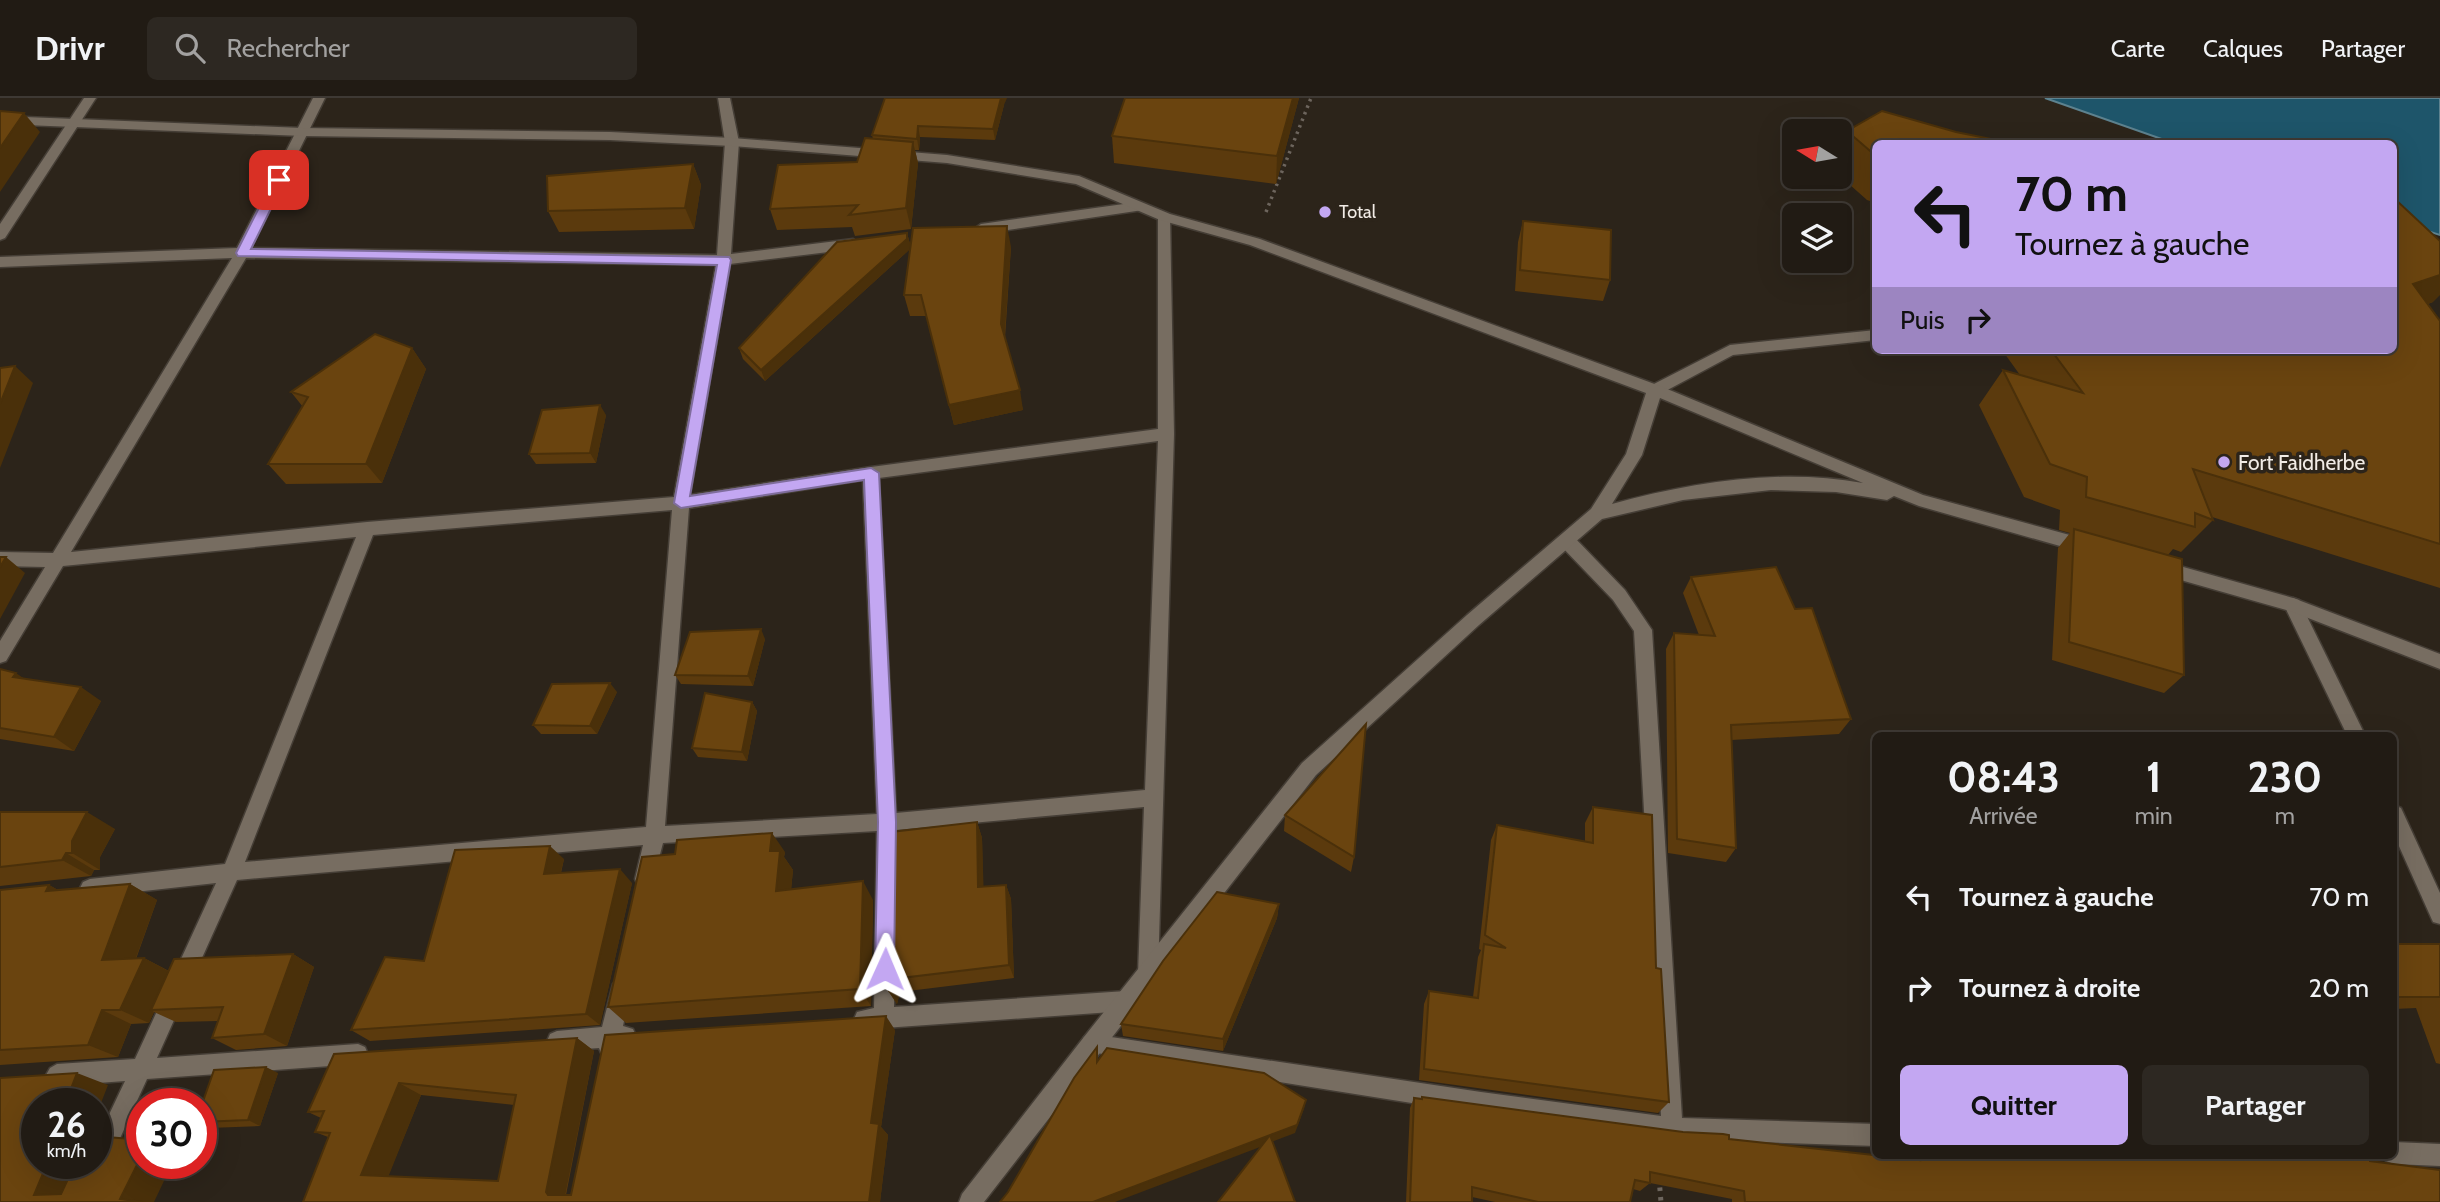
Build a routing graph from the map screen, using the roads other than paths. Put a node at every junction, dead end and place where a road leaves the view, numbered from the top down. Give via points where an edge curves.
1 (90, 98) edge
2 (319, 98) edge
3 (724, 98) edge
4 (0, 120) edge
5 (75, 123) junction
6 (303, 132) junction
7 (732, 142) junction
8 (1138, 206) junction
9 (1165, 216) junction
10 (967, 230) edge
11 (0, 235) edge
12 (873, 242) edge
13 (242, 253) junction
14 (724, 260) junction
15 (0, 262) edge
16 (1872, 335) edge
17 (1655, 390) junction
18 (1166, 434) junction
19 (871, 473) junction
20 (1919, 500) junction
21 (681, 503) junction
22 (1597, 514) junction
23 (367, 529) junction
24 (1567, 541) junction
25 (2106, 552) edge
26 (0, 559) edge
27 (56, 560) junction
28 (2146, 564) edge
29 (2294, 605) junction
30 (0, 656) edge
31 (2440, 662) edge
32 (2355, 732) edge
33 (1154, 798) junction
34 (2397, 821) edge
35 (887, 822) junction
36 (655, 835) junction
37 (231, 872) junction
38 (68, 891) edge
39 (640, 902) edge
40 (2440, 915) edge
41 (625, 970) edge
42 (1148, 974) junction
43 (1126, 1001) junction
44 (884, 1018) junction
45 (843, 1021) edge
46 (651, 1034) edge
47 (610, 1037) junction
48 (540, 1042) edge
49 (1091, 1044) junction
50 (374, 1053) edge
51 (605, 1062) edge
52 (139, 1069) junction
53 (42, 1076) edge
54 (1672, 1128) junction
55 (1872, 1135) edge
56 (2397, 1153) edge
57 (2440, 1155) edge
58 (80, 1202) edge
59 (970, 1202) edge

1 - 5 street
2 - 6 street
3 - 7 street
4 - 5 street
5 - 6 street
5 - 11 street
6 - 7 street
6 - 13 street
7 - 8 street via 1009,167 1079,180
7 - 14 street
8 - 9 street
8 - 10 street
9 - 17 street via 1255,242
9 - 18 street
12 - 14 street
13 - 14 street
13 - 15 street
13 - 27 street
14 - 21 street
16 - 17 street via 1730,350
17 - 20 street
17 - 22 street via 1634,455
18 - 19 street
18 - 33 street
19 - 21 street
19 - 35 street
20 - 22 street via 1798,484 1721,488 1646,500
20 - 25 street
21 - 23 street
21 - 36 street
22 - 24 street
23 - 27 street
23 - 37 street
24 - 42 street via 1309,769
24 - 54 street via 1619,595 1643,630
26 - 27 street
27 - 30 street
28 - 29 street
29 - 31 street
29 - 32 street
33 - 35 street
33 - 42 street
34 - 40 street
35 - 36 street
35 - 44 street
36 - 37 street
36 - 39 street
37 - 38 street
37 - 52 street
41 - 47 street
42 - 43 street
43 - 44 street
43 - 49 street
44 - 45 street
46 - 47 street
47 - 48 street
47 - 51 street
49 - 54 street
49 - 59 street
50 - 52 street
52 - 53 street
52 - 58 street
54 - 55 street
56 - 57 street

